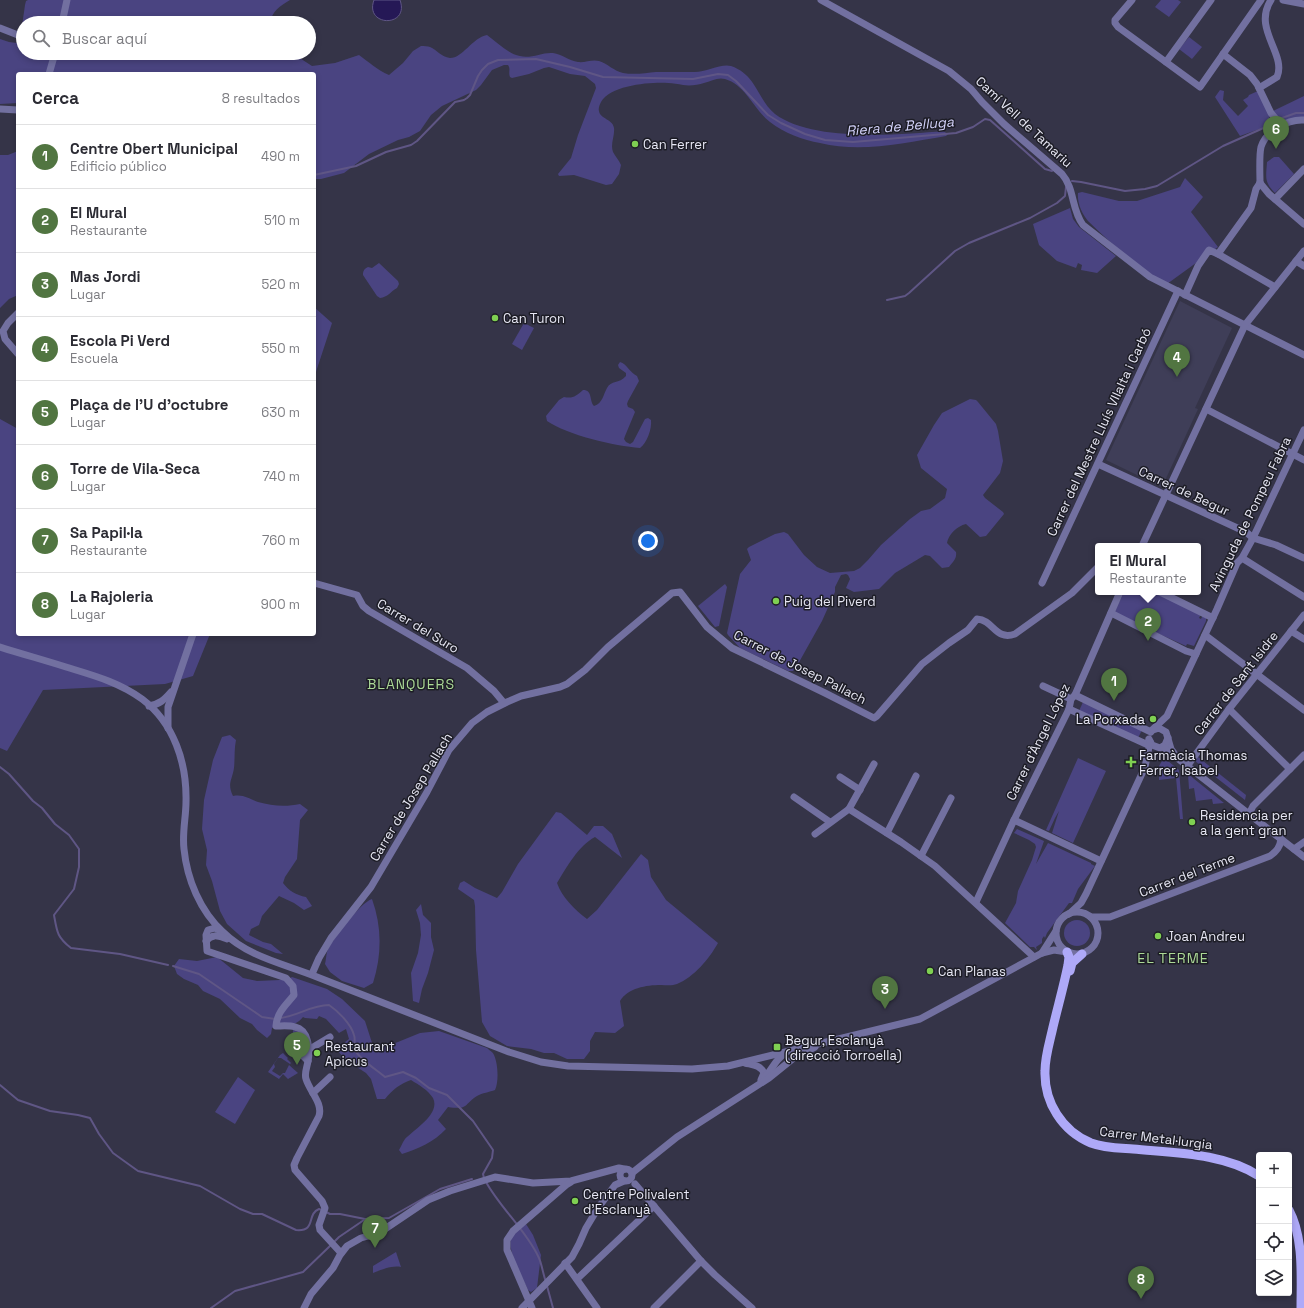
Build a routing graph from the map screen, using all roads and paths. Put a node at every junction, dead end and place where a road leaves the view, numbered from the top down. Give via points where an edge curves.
1 (67, 0) edge
2 (821, 0) edge
3 (1132, 0) edge
4 (1211, 0) edge
5 (1261, 0) edge
6 (1271, 0) edge
7 (1283, 0) edge
8 (1304, 4) edge
9 (64, 16) edge
10 (0, 28) edge
11 (16, 34) edge
12 (1222, 54) junction
13 (53, 60) edge
14 (1166, 62) junction
15 (50, 72) edge
16 (1259, 88) junction
17 (0, 109) edge
18 (16, 110) edge
19 (1304, 120) edge
20 (1281, 126) junction
21 (1304, 169) edge
22 (1260, 183) junction
23 (1275, 199) junction
24 (1304, 224) edge
25 (1304, 251) edge
26 (1218, 254) junction
27 (1296, 261) junction
28 (1304, 266) edge
29 (1275, 287) junction
30 (1182, 293) junction
31 (16, 315) edge
32 (1245, 325) junction
33 (16, 352) edge
34 (1304, 356) edge
35 (1206, 409) junction
36 (1304, 430) edge
37 (1294, 454) junction
38 (1304, 460) edge
39 (1098, 464) junction
40 (1166, 495) junction
41 (1253, 538) junction
42 (1143, 543) edge
43 (1242, 558) junction
44 (1304, 558) edge
45 (1095, 570) edge
46 (1042, 583) dead end
47 (316, 584) edge
48 (1119, 595) edge
49 (1166, 595) edge
50 (1304, 597) edge
51 (1110, 613) junction
52 (1304, 615) edge
53 (1213, 618) junction
54 (1291, 631) junction
55 (1205, 635) junction
56 (192, 636) edge
57 (1304, 639) edge
58 (0, 647) edge
59 (1196, 654) junction
60 (1257, 674) junction
61 (1043, 686) dead end
62 (173, 688) junction
63 (1073, 697) junction
64 (504, 703) junction
65 (149, 706) junction
66 (1069, 709) junction
67 (1229, 709) junction
68 (1304, 710) edge
69 (1167, 716) junction
70 (168, 728) junction
71 (1152, 731) junction
72 (1167, 735) junction
73 (1150, 742) junction
74 (1161, 747) junction
75 (1175, 755) junction
76 (1304, 755) edge
77 (1148, 760) junction
78 (874, 764) dead end
79 (1188, 765) junction
80 (1290, 769) junction
81 (840, 776) dead end
82 (916, 776) dead end
83 (860, 790) junction
84 (794, 797) dead end
85 (951, 798) dead end
86 (849, 809) junction
87 (1249, 814) junction
88 (1014, 820) junction
89 (830, 822) junction
90 (887, 833) junction
91 (815, 834) dead end
92 (1282, 839) junction
93 (1304, 842) edge
94 (1294, 849) junction
95 (921, 856) junction
96 (1304, 857) edge
97 (1101, 861) junction
98 (1086, 894) junction
99 (976, 902) junction
100 (202, 905) junction
101 (1069, 914) junction
102 (1088, 916) junction
103 (214, 928) junction
104 (1056, 931) junction
105 (206, 941) junction
106 (239, 945) junction
107 (1067, 952) junction
108 (1042, 953) junction
109 (1082, 954) junction
110 (1034, 957) junction
111 (312, 974) junction
112 (330, 1038) dead end
113 (826, 1042) junction
114 (305, 1050) junction
115 (790, 1050) junction
116 (766, 1056) junction
117 (777, 1058) junction
118 (741, 1063) junction
119 (781, 1068) junction
120 (298, 1072) dead end
121 (330, 1077) dead end
122 (306, 1079) junction
123 (759, 1084) junction
124 (314, 1093) junction
125 (1256, 1170) edge
126 (629, 1171) junction
127 (1256, 1174) edge
128 (625, 1181) junction
129 (550, 1182) junction
130 (571, 1182) junction
131 (635, 1184) junction
132 (557, 1192) junction
133 (654, 1206) junction
134 (1292, 1209) edge
135 (1292, 1218) edge
136 (1304, 1251) edge
137 (341, 1253) junction
138 (701, 1260) junction
139 (566, 1263) junction
140 (577, 1279) junction
141 (529, 1301) junction
142 (304, 1308) edge
143 (522, 1308) edge
144 (532, 1308) edge
145 (597, 1308) edge
146 (654, 1308) edge
147 (752, 1308) edge
148 (1301, 1308) edge

1 - 9 street
2 - 30 street, Camí Vell de Tamariu via 959,78 1004,124 1062,174 1067,180 1078,218 1083,225 1143,273
3 - 14 street via 1115,23
4 - 14 street
5 - 12 street
6 - 16 street via 1266,7 1265,15 1279,74
7 - 8 street
10 - 11 street
12 - 14 street via 1200,87
12 - 16 street via 1250,75
13 - 15 street
16 - 20 street via 1271,113
17 - 18 street
19 - 20 street
20 - 22 street via 1264,140 1260,149
21 - 23 street
22 - 23 street
22 - 26 street via 1251,208
23 - 24 street
25 - 27 street
26 - 29 street
26 - 30 street, Carrer del Mestre Lluís VIlalta i Carbó via 1209,250
27 - 28 street
27 - 29 street
29 - 32 street
30 - 32 street, Camí Vell de Tamariu
30 - 39 street, Carrer del Mestre Lluís VIlalta i Carbó
31 - 33 street via 3,331 5,339
32 - 34 street, Camí Vell de Tamariu
32 - 35 street
35 - 37 street
35 - 40 street
36 - 37 street, Avinguda de Pompeu Fabra
37 - 38 street
37 - 41 street, Avinguda de Pompeu Fabra
39 - 40 street, Carrer de Begur
39 - 46 street, Carrer del Mestre Lluís VIlalta i Carbó
40 - 41 street, Carrer de Begur via 1246,532
40 - 42 street
41 - 43 street, Avinguda de Pompeu Fabra
41 - 44 street, Carrer de Begur
43 - 50 street
43 - 53 street, Avinguda de Pompeu Fabra via 1237,562
45 - 64 street, Carrer de Josep Pallach via 1072,593 1015,634 1002,635 977,619 968,630 922,664 875,718 732,648 707,627 678,591 648,612 567,684
47 - 64 street, Carrer del Suro via 357,595 369,611 467,668 489,686
48 - 51 street, Carrer d'Àngel López
49 - 53 street
51 - 59 street
51 - 63 street, Carrer d'Àngel López
52 - 54 street, Carrer de Sant Isidre
53 - 55 street, Avinguda de Pompeu Fabra
54 - 57 street
54 - 60 street, Carrer de Sant Isidre
55 - 59 street, Avinguda de Pompeu Fabra
55 - 60 street
56 - 62 street
58 - 65 street via 105,679 126,689
59 - 69 street, Avinguda de Pompeu Fabra
60 - 67 street, Carrer de Sant Isidre
60 - 68 street
61 - 63 street
62 - 65 street via 164,700
62 - 70 street via 168,707
63 - 66 street, Carrer d'Àngel López
63 - 71 street
64 - 111 street, Carrer de Josep Pallach via 472,723 450,750 371,887 331,938
65 - 70 street
66 - 73 street via 1146,744
66 - 88 street, Carrer d'Àngel López
67 - 79 street, Carrer de Sant Isidre
67 - 80 street
69 - 71 street, Avinguda de Pompeu Fabra
69 - 72 street, Avinguda de Pompeu Fabra
70 - 100 street via 178,747 184,778 186,801 183,837 186,862 191,884
71 - 72 street via 1159,728
71 - 73 street via 1149,735
72 - 74 street via 1167,742
72 - 75 street
73 - 74 street via 1154,747
73 - 77 street
74 - 75 street
74 - 77 street
75 - 79 street
76 - 80 street
77 - 97 street
78 - 83 street
79 - 87 street
80 - 87 street via 1253,806
81 - 83 street
82 - 90 street
83 - 86 street
84 - 89 street
85 - 95 street
86 - 89 street
86 - 90 street
87 - 92 street
88 - 97 street
88 - 99 street, Carrer d'Àngel López
89 - 91 street
90 - 95 street
92 - 94 street
92 - 102 street, Carrer del Terme via 1276,852 1270,856 1110,917
93 - 94 street
94 - 96 street
95 - 99 street
97 - 98 street
98 - 101 street via 1081,903
98 - 102 street
99 - 110 street
100 - 103 street
100 - 105 street via 207,920 204,932
101 - 102 street via 1077,912
101 - 104 street via 1063,917
102 - 109 street via 1096,923 1098,938 1093,948
103 - 105 street via 208,930
103 - 106 street
103 - 106 street via 218,935
104 - 107 street via 1061,947
104 - 108 street
105 - 114 street via 207,951 265,970 290,982 294,994 283,1006 277,1021 296,1027 306,1036
106 - 111 street via 269,960
107 - 108 street via 1054,950
107 - 109 street
107 - 127 main road, Carrer Metal·lurgia via 1068,965 1044,1072 1050,1102 1061,1121 1091,1143 1224,1160
108 - 110 street
109 - 125 main road, Carrer Metal·lurgia via 1072,963 1069,972 1048,1063 1052,1100 1063,1118 1078,1132 1099,1142 1225,1158
110 - 113 street via 920,1019
111 - 118 street via 541,1062 568,1066 692,1069
112 - 114 street
113 - 115 street
113 - 119 street
114 - 122 street via 308,1060
115 - 116 street
115 - 117 street
116 - 117 street
116 - 118 street
117 - 119 street
117 - 123 street via 768,1075
118 - 123 street via 752,1064 762,1069 764,1073
119 - 123 street
120 - 122 street
121 - 124 street
122 - 124 street
123 - 126 street
124 - 137 street via 321,1111 294,1165 322,1201 324,1212 319,1225 320,1230
126 - 128 street via 631,1178
126 - 128 street via 621,1171 619,1175
126 - 130 street via 619,1168
126 - 131 street
128 - 131 street
128 - 139 street via 615,1185 605,1198 586,1228 575,1252
129 - 130 street
129 - 132 street via 558,1185
129 - 137 street via 488,1179 450,1191 428,1200 379,1233 353,1241
130 - 132 street
131 - 133 street
132 - 141 street via 514,1230 507,1240 507,1250
133 - 138 street
133 - 140 street
134 - 136 main road
135 - 148 main road via 1301,1255
137 - 142 street via 333,1268 311,1294
138 - 146 street
138 - 147 street
139 - 140 street
139 - 141 street
140 - 145 street
141 - 143 street
141 - 144 street

